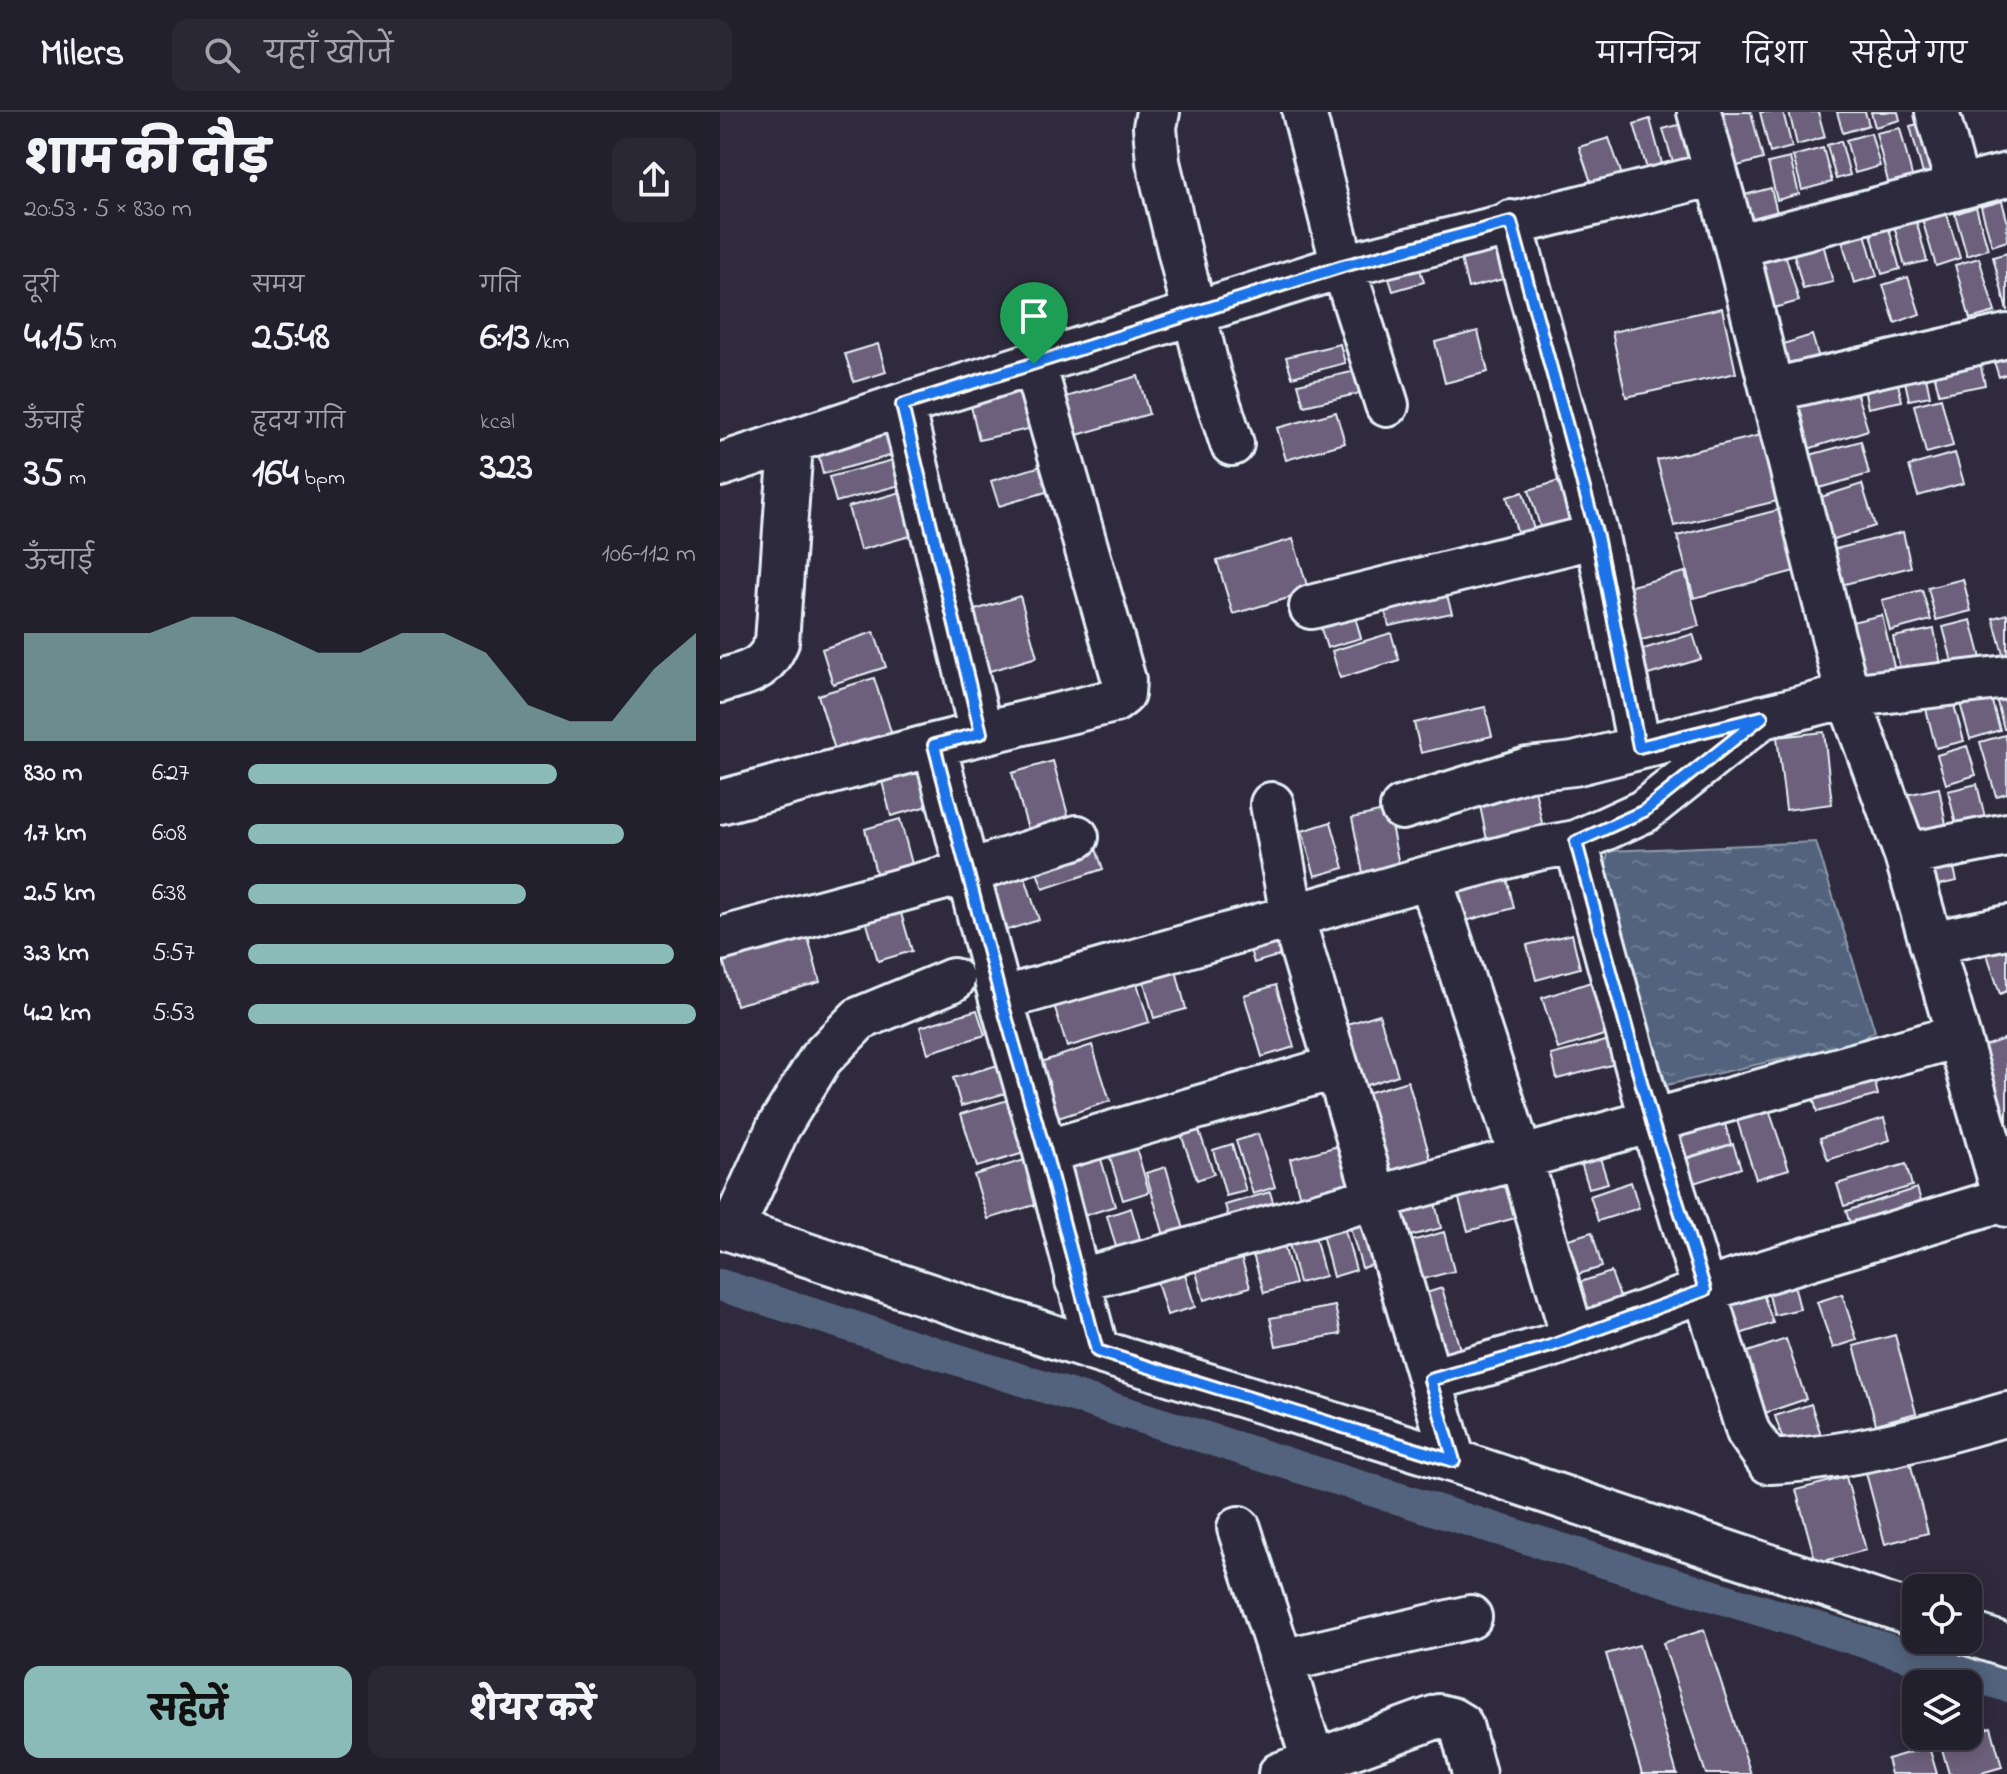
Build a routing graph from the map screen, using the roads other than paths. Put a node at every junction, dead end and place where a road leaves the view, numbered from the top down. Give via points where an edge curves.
1 (1158, 112) edge
2 (1304, 112) edge
3 (1699, 112) edge
4 (1937, 112) edge
5 (1715, 174) junction
6 (2007, 175) edge
7 (1958, 187) junction
8 (1511, 222) junction
9 (1736, 246) junction
10 (1343, 266) junction
11 (1194, 311) junction
12 (2007, 336) edge
13 (1034, 364) junction
14 (1772, 390) junction
15 (902, 405) junction
16 (1387, 405) dead end
17 (791, 444) junction
18 (1232, 444) dead end
19 (720, 465) edge
20 (1597, 536) junction
21 (1311, 607) dead end
22 (2007, 677) edge
23 (720, 681) edge
24 (1848, 696) junction
25 (1762, 717) junction
26 (981, 733) junction
27 (934, 745) junction
28 (1639, 747) junction
29 (720, 802) edge
30 (1272, 804) dead end
31 (1402, 808) dead end
32 (2007, 835) edge
33 (1077, 837) dead end
34 (1576, 842) junction
35 (1906, 855) junction
36 (967, 872) junction
37 (1430, 877) junction
38 (1292, 916) junction
39 (2007, 927) edge
40 (720, 939) edge
41 (1931, 943) junction
42 (953, 980) dead end
43 (1001, 999) junction
44 (1958, 1036) junction
45 (1337, 1067) junction
46 (1652, 1122) junction
47 (1045, 1152) junction
48 (1521, 1158) junction
49 (1376, 1197) junction
50 (2006, 1202) edge
51 (726, 1228) edge
52 (1077, 1281) junction
53 (1705, 1290) junction
54 (1573, 1338) junction
55 (1097, 1351) junction
56 (1430, 1380) junction
57 (2007, 1414) edge
58 (1454, 1461) junction
59 (1239, 1528) dead end
60 (1902, 1610) edge
61 (1470, 1617) dead end
62 (1982, 1638) edge
63 (2007, 1646) edge
64 (1282, 1661) junction
65 (1305, 1770) edge
66 (1474, 1774) edge

1 - 11 street via 1158,162
2 - 10 street
3 - 5 street
4 - 7 street
5 - 8 street
5 - 9 street
6 - 7 street
7 - 9 street
8 - 10 street
8 - 20 street
9 - 14 street
10 - 11 street
10 - 16 street
11 - 13 street
11 - 18 street
12 - 14 street
13 - 15 street
13 - 26 street via 1124,680 1123,694 1114,701
14 - 24 street
15 - 17 street
15 - 26 street
17 - 19 street
17 - 23 street via 777,642 770,659 756,670
20 - 21 street
20 - 28 street
22 - 24 street
24 - 25 street
24 - 35 street
25 - 28 street
25 - 34 street via 1644,811
26 - 27 street
27 - 29 street
27 - 36 street
28 - 31 street via 1574,764 1528,769
30 - 38 street
32 - 35 street
33 - 36 street
34 - 37 street
34 - 46 street
35 - 41 street
36 - 40 street
36 - 43 street
37 - 38 street
37 - 48 street
38 - 43 street
38 - 45 street
39 - 41 street
41 - 44 street
42 - 51 street via 859,1019 821,1058
43 - 47 street
44 - 46 street
44 - 50 street
45 - 47 street
45 - 49 street
46 - 48 street
46 - 53 street
47 - 52 street
48 - 49 street
48 - 54 street
49 - 52 street
49 - 56 street
50 - 53 street
51 - 55 street
52 - 55 street
53 - 54 street
53 - 57 street via 1748,1432 1769,1462 1843,1455
54 - 56 street
55 - 58 street
56 - 58 street
58 - 60 street
59 - 64 street
61 - 64 street
62 - 63 street
64 - 65 street
65 - 66 street via 1439,1716 1461,1725

